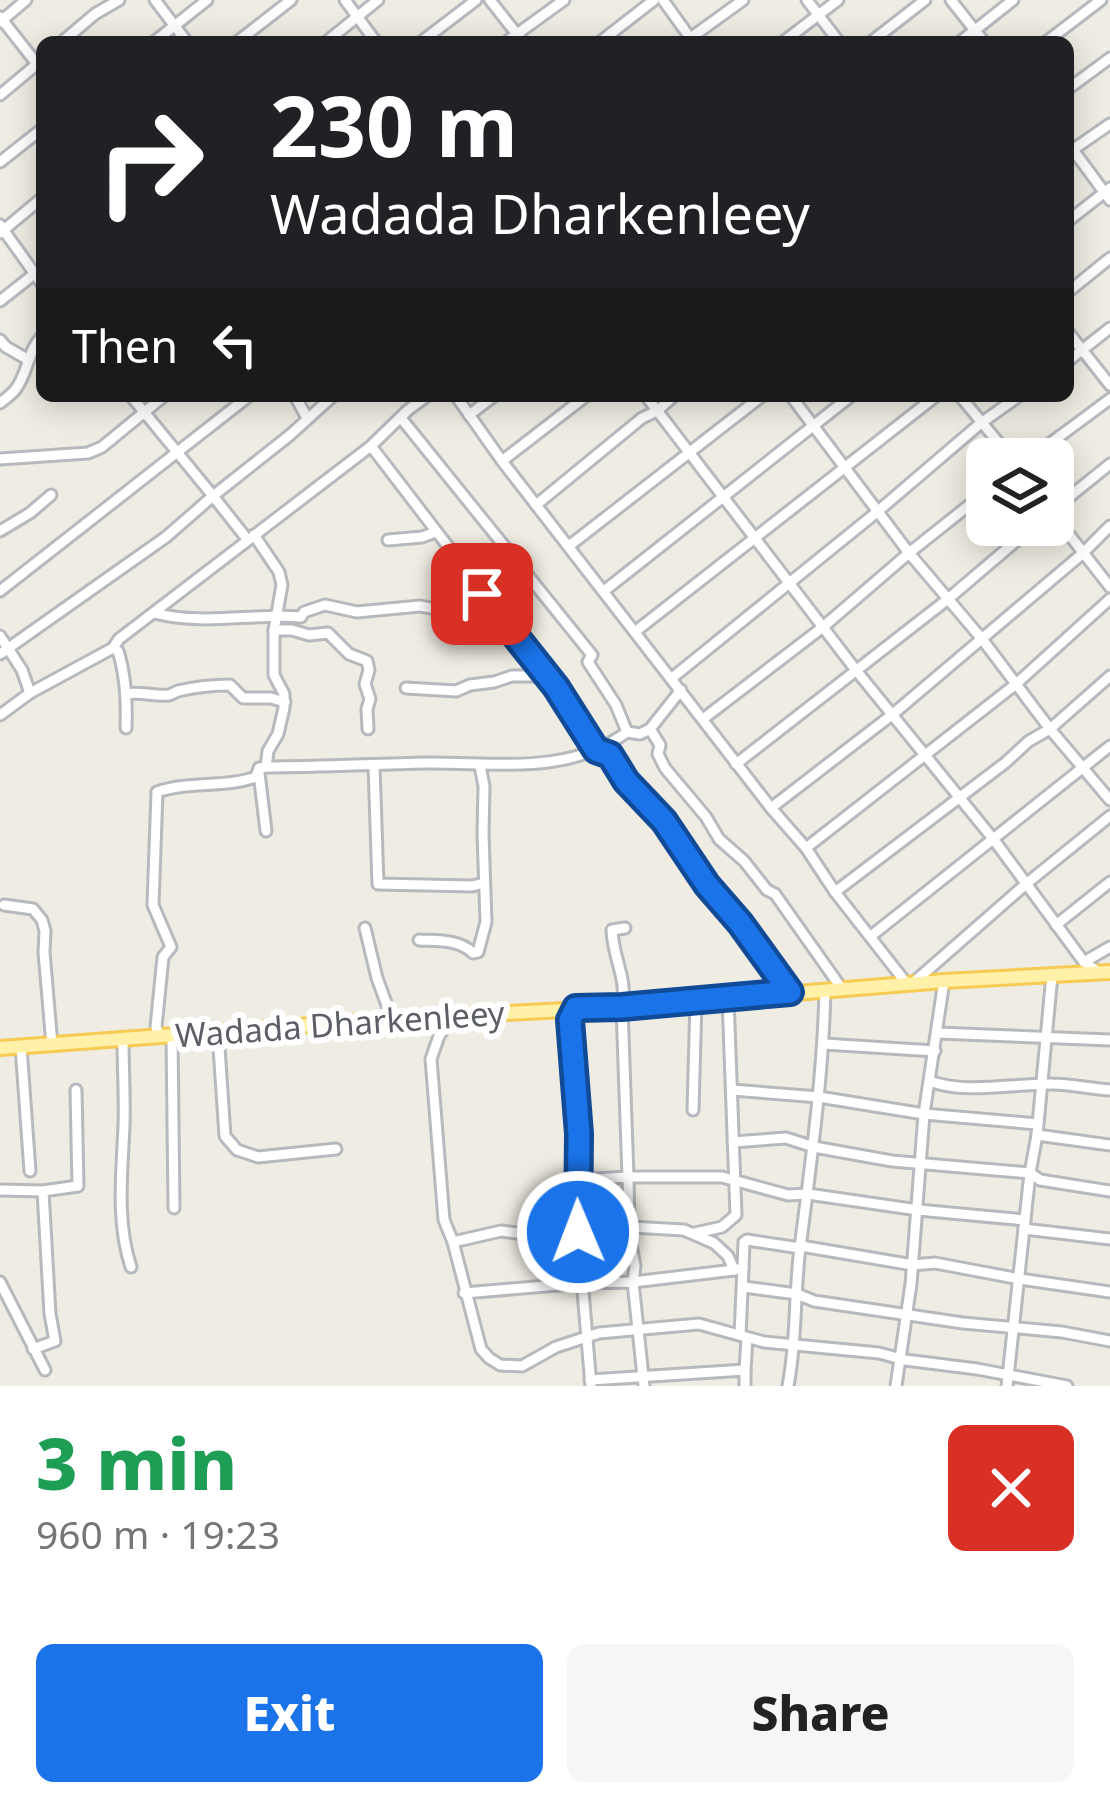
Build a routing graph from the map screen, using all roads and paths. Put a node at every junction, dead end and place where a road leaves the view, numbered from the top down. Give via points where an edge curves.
1 (26, 0) edge
2 (118, 0) edge
3 (154, 0) edge
4 (207, 0) edge
5 (291, 0) edge
6 (345, 0) edge
7 (378, 0) edge
8 (476, 0) edge
9 (490, 0) edge
10 (564, 0) edge
11 (658, 0) edge
12 (742, 0) edge
13 (807, 0) edge
14 (838, 0) edge
15 (925, 0) edge
16 (951, 0) edge
17 (1013, 0) edge
18 (1100, 0) edge
19 (1110, 12) edge
20 (818, 16) junction
21 (356, 17) junction
22 (1, 20) edge
23 (174, 26) junction
24 (975, 31) junction
25 (69, 36) edge
26 (162, 36) edge
27 (182, 36) edge
28 (245, 36) edge
29 (333, 36) edge
30 (371, 36) edge
31 (429, 36) edge
32 (518, 36) edge
33 (522, 36) edge
34 (608, 36) edge
35 (686, 36) edge
36 (696, 36) edge
37 (791, 36) edge
38 (834, 36) edge
39 (879, 36) edge
40 (968, 36) edge
41 (979, 36) edge
42 (1054, 36) edge
43 (1110, 58) edge
44 (36, 62) edge
45 (36, 68) edge
46 (1074, 85) edge
47 (0, 95) edge
48 (1110, 124) edge
49 (36, 134) edge
50 (1074, 146) edge
51 (1074, 153) edge
52 (0, 162) edge
53 (1108, 193) edge
54 (36, 203) edge
55 (1074, 217) edge
56 (1, 229) edge
57 (1110, 258) edge
58 (36, 271) edge
59 (36, 277) edge
60 (1074, 287) edge
61 (0, 301) edge
62 (1110, 328) edge
63 (1074, 341) edge
64 (36, 345) edge
65 (2, 346) edge
66 (1082, 352) junction
67 (28, 358) junction
68 (1074, 358) edge
69 (1110, 385) edge
70 (1110, 399) edge
71 (136, 402) edge
72 (157, 402) edge
73 (242, 402) edge
74 (299, 402) edge
75 (326, 402) edge
76 (420, 402) edge
77 (460, 402) edge
78 (486, 402) edge
79 (578, 402) edge
80 (650, 402) edge
81 (667, 402) edge
82 (754, 402) edge
83 (796, 402) edge
84 (844, 402) edge
85 (929, 402) edge
86 (964, 402) edge
87 (1011, 402) edge
88 (0, 404) edge
89 (657, 411) junction
90 (144, 413) junction
91 (469, 415) junction
92 (308, 418) junction
93 (400, 418) junction
94 (981, 423) junction
95 (814, 426) junction
96 (994, 438) edge
97 (1057, 438) edge
98 (371, 446) junction
99 (688, 452) junction
100 (178, 454) junction
101 (0, 459) edge
102 (502, 461) junction
103 (1110, 464) edge
104 (845, 469) junction
105 (1074, 494) edge
106 (51, 495) dead end
107 (213, 496) junction
108 (722, 496) junction
109 (536, 505) junction
110 (966, 508) edge
111 (878, 512) junction
112 (1110, 526) edge
113 (0, 531) edge
114 (436, 532) junction
115 (250, 537) junction
116 (753, 538) junction
117 (388, 539) dead end
118 (1074, 542) edge
119 (569, 546) junction
120 (1010, 546) edge
121 (909, 553) junction
122 (1082, 554) junction
123 (790, 584) junction
124 (1110, 587) edge
125 (0, 591) edge
126 (604, 591) junction
127 (482, 594) junction
128 (948, 599) junction
129 (1110, 599) edge
130 (154, 613) junction
131 (275, 624) junction
132 (823, 626) junction
133 (636, 631) junction
134 (0, 636) edge
135 (982, 639) junction
136 (112, 648) junction
137 (4, 651) edge
138 (855, 668) junction
139 (548, 676) junction
140 (1110, 676) edge
141 (672, 678) junction
142 (1016, 684) junction
143 (406, 688) dead end
144 (681, 690) junction
145 (30, 693) junction
146 (127, 694) junction
147 (284, 703) junction
148 (893, 714) junction
149 (0, 715) edge
150 (703, 719) junction
151 (126, 728) dead end
152 (368, 729) dead end
153 (650, 729) junction
154 (1050, 729) junction
155 (627, 732) junction
156 (1110, 746) edge
157 (596, 750) junction
158 (926, 755) junction
159 (736, 764) junction
160 (374, 766) junction
161 (480, 766) junction
162 (262, 767) junction
163 (1084, 768) junction
164 (960, 798) junction
165 (1110, 800) edge
166 (771, 808) junction
167 (1110, 816) edge
168 (266, 831) dead end
169 (994, 840) junction
170 (806, 848) junction
171 (1110, 882) edge
172 (484, 883) junction
173 (1026, 884) junction
174 (836, 892) junction
175 (4, 905) dead end
176 (1055, 925) junction
177 (365, 928) dead end
178 (625, 928) dead end
179 (872, 936) junction
180 (419, 940) dead end
181 (1110, 947) edge
182 (1084, 962) junction
183 (1105, 972) edge
184 (1052, 976) junction
185 (944, 981) junction
186 (910, 984) junction
187 (842, 989) junction
188 (825, 990) junction
189 (790, 992) junction
190 (728, 998) junction
191 (696, 1000) junction
192 (622, 1007) junction
193 (576, 1008) junction
194 (454, 1015) junction
195 (392, 1019) junction
196 (938, 1033) junction
197 (218, 1034) junction
198 (166, 1037) junction
199 (1047, 1039) junction
200 (123, 1040) junction
201 (1110, 1040) edge
202 (824, 1044) junction
203 (52, 1045) junction
204 (21, 1047) junction
205 (0, 1048) edge
206 (935, 1051) junction
207 (929, 1081) junction
208 (1040, 1085) junction
209 (76, 1090) dead end
210 (732, 1090) junction
211 (1110, 1090) edge
212 (819, 1097) junction
213 (693, 1111) dead end
214 (924, 1114) junction
215 (1037, 1130) junction
216 (733, 1142) junction
217 (1110, 1145) edge
218 (814, 1147) junction
219 (336, 1149) dead end
220 (921, 1164) junction
221 (30, 1172) dead end
222 (1030, 1173) junction
223 (628, 1177) junction
224 (578, 1180) junction
225 (736, 1182) junction
226 (0, 1190) edge
227 (43, 1191) junction
228 (1110, 1191) edge
229 (808, 1193) junction
230 (174, 1208) dead end
231 (918, 1210) junction
232 (1025, 1225) junction
233 (630, 1228) junction
234 (578, 1232) junction
235 (694, 1233) junction
236 (1110, 1239) edge
237 (453, 1242) junction
238 (801, 1247) junction
239 (913, 1265) junction
240 (131, 1267) dead end
241 (738, 1269) junction
242 (1020, 1280) junction
243 (0, 1282) edge
244 (633, 1282) junction
245 (581, 1283) junction
246 (744, 1287) junction
247 (1110, 1292) edge
248 (464, 1293) junction
249 (796, 1294) junction
250 (906, 1313) junction
251 (1015, 1327) junction
252 (638, 1329) junction
253 (586, 1337) junction
254 (744, 1337) junction
255 (1110, 1341) edge
256 (794, 1344) junction
257 (33, 1349) junction
258 (900, 1359) junction
259 (45, 1370) dead end
260 (746, 1370) junction
261 (1007, 1380) edge
262 (644, 1382) edge
263 (590, 1383) edge
264 (745, 1386) edge
265 (788, 1386) edge
266 (896, 1386) edge
267 (1070, 1386) edge

1 - 22 street
2 - 25 street
3 - 23 street
4 - 23 street
5 - 28 street
6 - 21 street
7 - 21 street
8 - 31 street
9 - 32 street
10 - 33 street
11 - 34 street
11 - 35 street
12 - 36 street
13 - 20 street
14 - 20 street
15 - 39 street
16 - 24 street
17 - 24 street
18 - 19 street
18 - 42 street
20 - 37 street
20 - 38 street
21 - 29 street
21 - 30 street
22 - 44 street
23 - 26 street
23 - 27 street
24 - 40 street
24 - 41 street
43 - 46 street
45 - 47 street
48 - 50 street
49 - 52 street
51 - 53 street
53 - 55 street
54 - 56 street
56 - 58 street
57 - 60 street
59 - 61 street
62 - 66 street
63 - 66 street
64 - 67 street
65 - 67 street
66 - 68 street
66 - 69 street
67 - 88 street
70 - 97 street
71 - 90 street
72 - 90 street
73 - 100 street
74 - 92 street
75 - 92 street
76 - 93 street
77 - 91 street
78 - 91 street
79 - 102 street
80 - 89 street
81 - 89 street
82 - 99 street
83 - 95 street
84 - 95 street
85 - 104 street
86 - 94 street
87 - 94 street
89 - 99 street
89 - 109 street
90 - 100 street
90 - 101 street via 88,453
91 - 102 street
92 - 107 street
93 - 98 street
93 - 155 street via 592,655 588,662
94 - 96 street
94 - 111 street
95 - 104 street
95 - 108 street
98 - 114 street
98 - 115 street
99 - 108 street
99 - 119 street
100 - 107 street
100 - 125 street
102 - 109 street
103 - 105 street
104 - 111 street
104 - 116 street
106 - 113 street
107 - 115 street
107 - 137 street
108 - 116 street
108 - 126 street
109 - 119 street
110 - 121 street
111 - 121 street
111 - 123 street
112 - 122 street
114 - 117 street
114 - 127 street
115 - 130 street
115 - 131 street via 279,572
116 - 123 street
116 - 133 street
118 - 122 street
119 - 126 street
120 - 128 street
121 - 128 street
121 - 132 street
122 - 124 street
122 - 135 street
123 - 132 street
123 - 141 street
126 - 133 street
127 - 131 street via 452,612 326,605
127 - 139 street
128 - 135 street
128 - 138 street
129 - 142 street
130 - 131 street
130 - 136 street
131 - 147 street via 274,675
131 - 152 street via 328,634 367,661
132 - 138 street
132 - 150 street
133 - 141 street
134 - 137 street
135 - 142 street
135 - 148 street
136 - 145 street
136 - 146 street
137 - 145 street
138 - 148 street
138 - 159 street
139 - 143 street via 456,691
139 - 157 street
140 - 154 street
141 - 144 street
142 - 154 street
142 - 158 street
144 - 150 street
144 - 153 street
145 - 149 street
146 - 147 street via 230,685 244,698
146 - 151 street
147 - 162 street
148 - 158 street
148 - 166 street
150 - 159 street
153 - 155 street
153 - 187 street via 665,768 719,839 775,894
154 - 163 street
154 - 164 street
155 - 157 street
156 - 163 street
157 - 161 street via 571,760
157 - 189 street via 610,755 664,821
158 - 164 street
158 - 170 street
159 - 166 street
160 - 161 street
160 - 162 street
160 - 172 street via 377,884
161 - 172 street
162 - 168 street
162 - 198 street via 245,781 158,792 152,905 171,947 156,1027
163 - 165 street
163 - 169 street
164 - 169 street
164 - 174 street
166 - 170 street
167 - 173 street
169 - 173 street
169 - 179 street
170 - 174 street
171 - 176 street
172 - 180 street via 478,952
173 - 176 street
173 - 186 street
174 - 179 street
175 - 203 street via 33,909 42,920
176 - 182 street
177 - 195 street
178 - 192 street via 612,930
179 - 186 street
181 - 182 street
182 - 183 street
183 - 184 main road, Wadada Dharkenleey
184 - 185 main road, Wadada Dharkenleey
184 - 199 street
185 - 186 main road, Wadada Dharkenleey
185 - 196 street
186 - 187 main road, Wadada Dharkenleey
187 - 188 main road, Wadada Dharkenleey
188 - 189 main road, Wadada Dharkenleey
188 - 202 street
189 - 190 main road, Wadada Dharkenleey
190 - 191 main road, Wadada Dharkenleey
190 - 210 street
191 - 192 main road, Wadada Dharkenleey
191 - 213 street
192 - 193 main road, Wadada Dharkenleey
192 - 223 street
193 - 194 main road, Wadada Dharkenleey
193 - 224 street via 570,1020
194 - 195 main road, Wadada Dharkenleey
194 - 237 street via 431,1059 444,1220
195 - 197 main road, Wadada Dharkenleey
196 - 199 street
196 - 206 street
197 - 198 main road, Wadada Dharkenleey
197 - 219 street via 225,1136 237,1150 258,1157
198 - 200 main road, Wadada Dharkenleey
198 - 230 street
199 - 201 street
199 - 208 street
200 - 203 main road, Wadada Dharkenleey
200 - 240 street via 120,1160
202 - 206 street
202 - 212 street
203 - 204 main road, Wadada Dharkenleey
204 - 205 main road, Wadada Dharkenleey
204 - 221 street
206 - 207 street
207 - 208 street
207 - 214 street
208 - 211 street
208 - 215 street
209 - 227 street via 78,1186
210 - 212 street
210 - 216 street
212 - 214 street
212 - 218 street
214 - 215 street
214 - 220 street
215 - 217 street
215 - 222 street
216 - 218 street via 786,1138
216 - 225 street
218 - 220 street
218 - 229 street
220 - 222 street
220 - 231 street
222 - 228 street
222 - 232 street
223 - 224 street
223 - 225 street
223 - 233 street
224 - 234 street
225 - 229 street
225 - 235 street via 734,1219
226 - 227 street
227 - 257 street via 55,1341
229 - 231 street
229 - 238 street
231 - 232 street
231 - 239 street
232 - 236 street
232 - 242 street
233 - 234 street
233 - 235 street
233 - 244 street
234 - 237 street via 500,1231
234 - 245 street
235 - 241 street
237 - 248 street
238 - 239 street
238 - 241 street via 747,1240
238 - 249 street
239 - 242 street
239 - 250 street
241 - 244 street
241 - 246 street
242 - 247 street
242 - 251 street
243 - 257 street
244 - 245 street
244 - 252 street
245 - 248 street
245 - 253 street
246 - 249 street
246 - 254 street
248 - 253 street via 481,1349 500,1365 522,1366
249 - 250 street
249 - 256 street
250 - 251 street
250 - 258 street
251 - 255 street
251 - 261 street
252 - 253 street
252 - 254 street via 706,1324
252 - 262 street
253 - 263 street
254 - 256 street
254 - 260 street
256 - 258 street
256 - 265 street
257 - 259 street
258 - 261 street
258 - 266 street
260 - 262 street
260 - 264 street
261 - 267 street
262 - 263 street

